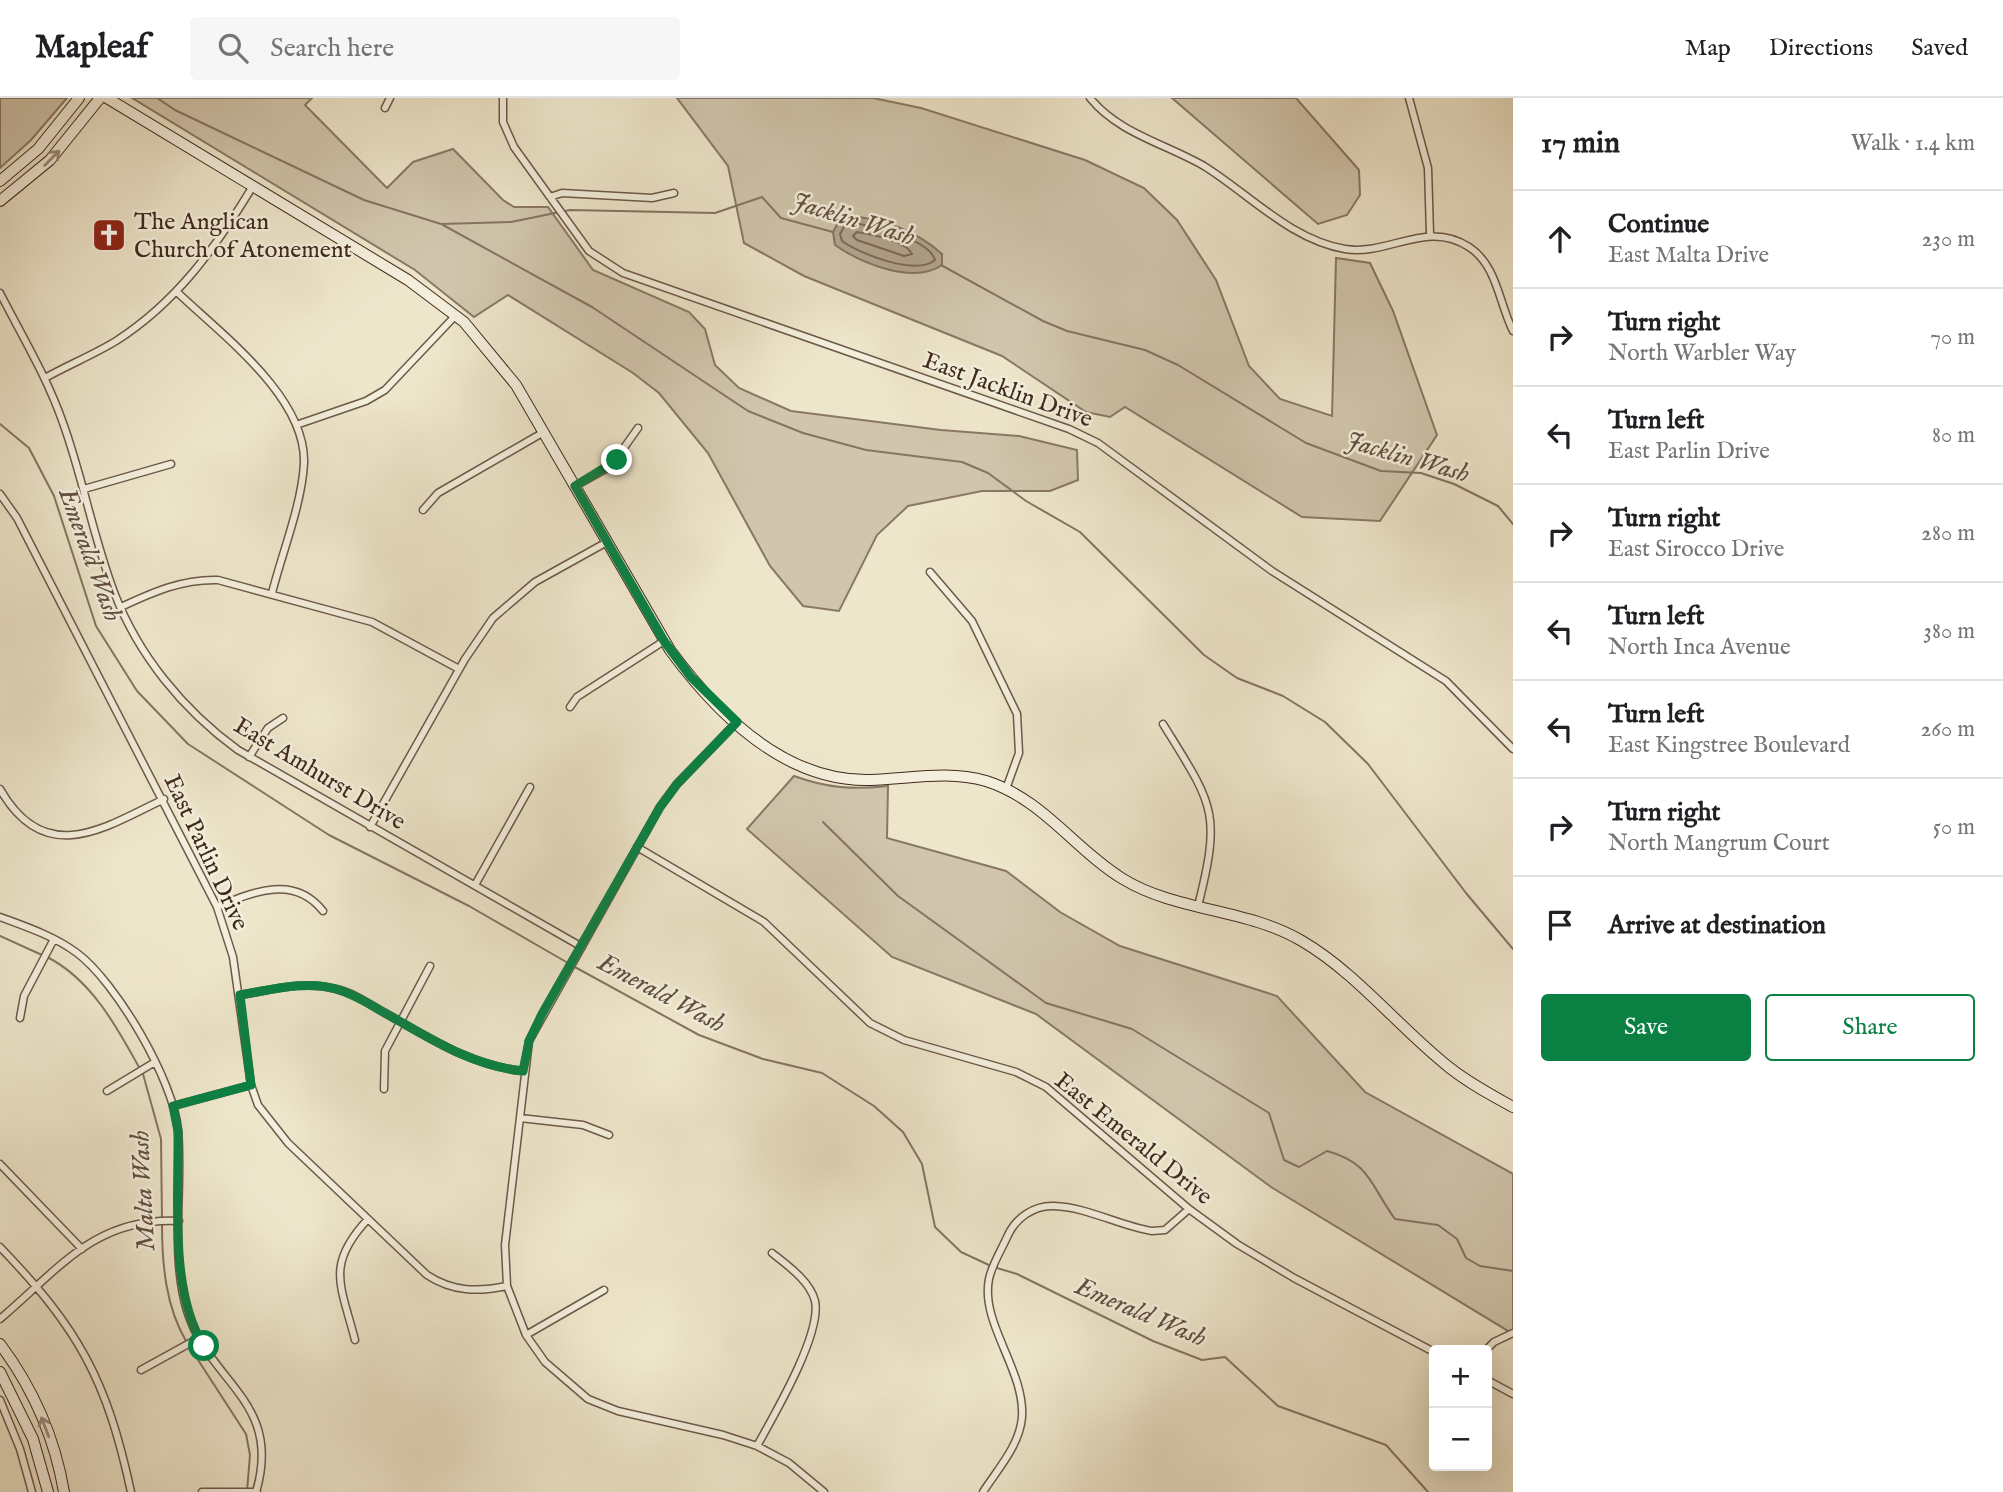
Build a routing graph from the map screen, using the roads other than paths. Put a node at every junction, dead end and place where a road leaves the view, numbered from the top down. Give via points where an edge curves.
1 (79, 98) edge
2 (100, 98) edge
3 (107, 98) edge
4 (390, 98) edge
5 (503, 98) edge
6 (1090, 98) edge
7 (1409, 98) edge
8 (385, 107) dead end
9 (0, 181) edge
10 (253, 186) junction
11 (674, 193) dead end
12 (550, 197) junction
13 (0, 201) edge
14 (1430, 234) junction
15 (177, 292) junction
16 (0, 293) edge
17 (1510, 314) edge
18 (456, 315) junction
19 (1513, 331) edge
20 (45, 378) junction
21 (299, 424) junction
22 (638, 428) dead end
23 (544, 432) junction
24 (171, 464) dead end
25 (575, 486) junction
26 (84, 489) junction
27 (0, 494) edge
28 (423, 510) dead end
29 (607, 542) junction
30 (930, 572) dead end
31 (272, 593) junction
32 (121, 607) junction
33 (664, 641) junction
34 (459, 669) junction
35 (570, 707) dead end
36 (283, 718) dead end
37 (737, 722) junction
38 (1163, 724) dead end
39 (1513, 749) edge
40 (249, 757) junction
41 (530, 787) dead end
42 (0, 789) edge
43 (1006, 789) junction
44 (164, 799) junction
45 (370, 827) junction
46 (637, 847) junction
47 (475, 885) junction
48 (1198, 906) junction
49 (217, 907) junction
50 (323, 911) dead end
51 (0, 916) edge
52 (54, 939) junction
53 (582, 947) junction
54 (430, 966) dead end
55 (240, 995) junction
56 (20, 1018) dead end
57 (399, 1020) junction
58 (155, 1062) junction
59 (523, 1071) junction
60 (251, 1085) junction
61 (384, 1089) dead end
62 (107, 1091) dead end
63 (173, 1106) junction
64 (1513, 1107) edge
65 (520, 1118) junction
66 (609, 1135) dead end
67 (0, 1164) edge
68 (1189, 1209) junction
69 (368, 1219) junction
70 (180, 1221) junction
71 (0, 1247) edge
72 (82, 1249) junction
73 (772, 1253) dead end
74 (508, 1286) junction
75 (38, 1287) junction
76 (604, 1290) dead end
77 (0, 1320) edge
78 (1513, 1333) edge
79 (526, 1335) junction
80 (199, 1338) junction
81 (355, 1340) dead end
82 (0, 1344) edge
83 (1491, 1345) edge
84 (1429, 1349) edge
85 (141, 1370) dead end
86 (0, 1372) edge
87 (1492, 1383) edge
88 (1513, 1394) edge
89 (0, 1400) edge
90 (757, 1446) junction
91 (32, 1492) edge
92 (48, 1492) edge
93 (64, 1492) edge
94 (131, 1492) edge
95 (202, 1492) edge
96 (257, 1492) edge
97 (824, 1492) edge
98 (982, 1492) edge

1 - 9 street via 38,149
13 -> 2 street via 50,160
3 - 10 street
4 - 8 street
5 - 12 street, East Jacklin Drive via 503,122 514,148
6 - 14 street via 1111,119 1189,158 1314,240 1359,250
7 - 14 street via 1428,168
10 - 15 street via 214,247
10 - 18 street via 408,280
11 - 12 street via 652,198 562,193
12 - 39 street, East Jacklin Drive via 589,251 616,270 1098,443 1272,571 1446,681
14 - 17 street via 1452,238 1480,256
15 - 20 street via 114,342
15 - 21 street via 281,395
16 - 20 street, East Amhurst Drive
17 - 19 street
18 - 21 street via 386,390
18 - 23 street via 505,368
20 - 26 street, East Amhurst Drive
21 - 31 street via 303,475
22 - 25 street via 611,466
23 - 25 street
23 - 28 street via 438,493
24 - 26 street
25 - 29 street
26 - 32 street, East Amhurst Drive
27 - 44 street, East Parlin Drive via 17,518
29 - 33 street
29 - 34 street via 535,582 508,603 481,633
30 - 43 street via 972,621 1017,714 1019,753
31 - 32 street via 200,580 169,586
31 - 34 street via 373,622
32 - 40 street, East Amhurst Drive via 143,650 169,686 209,727
33 - 35 street via 577,697
33 - 37 street via 691,677
34 - 45 street
36 - 40 street via 268,728
37 - 43 street via 777,755 822,775 869,780 955,775
37 - 46 street via 677,784
38 - 48 street via 1200,784 1211,815 1213,837
40 - 45 street, East Amhurst Drive
41 - 47 street
42 - 44 street via 25,820 70,836 100,831
43 - 48 street via 1040,809 1121,878 1154,894
44 - 49 street, East Parlin Drive
45 - 47 street, East Amhurst Drive
46 - 53 street
46 - 68 street, East Emerald Drive via 764,922 870,1023 904,1040 1016,1072 1046,1087
47 - 53 street, East Amhurst Drive
48 - 64 street via 1254,919 1310,946 1448,1067
49 - 50 street via 263,889 281,888 300,892
49 - 55 street, East Parlin Drive
51 - 52 street
52 - 56 street via 24,996
52 - 58 street via 103,978
53 - 59 street via 529,1041
54 - 57 street
55 - 57 street via 324,986 348,993
55 - 60 street, East Parlin Drive
57 - 59 street via 479,1063
57 - 61 street via 385,1051
58 - 62 street
58 - 63 street
59 - 65 street
60 - 63 street
60 - 69 street, East Parlin Drive via 267,1121
63 - 70 street
65 - 66 street via 583,1125
65 - 74 street via 505,1245
67 - 72 street
68 - 84 street, East Emerald Drive via 1294,1278
68 - 98 street via 1165,1230 1152,1231 1055,1206 1034,1210 1012,1225 989,1277 988,1300 1017,1379 1022,1420 1013,1445
69 - 74 street, East Parlin Drive via 438,1282 474,1291
69 - 81 street via 347,1243 340,1264
70 - 72 street via 127,1224
70 - 80 street via 184,1297
71 - 75 street
72 - 75 street
73 - 90 street via 809,1288 816,1313 786,1393
74 - 79 street
75 - 77 street
75 - 94 street via 96,1375 119,1438
76 - 79 street
78 - 83 street
79 - 90 street via 545,1362 589,1399 618,1411
80 - 85 street
80 - 96 street via 258,1426 262,1454
93 -> 82 street via 40,1412
86 - 92 street via 33,1439
87 - 88 street
89 - 91 street
90 - 97 street
95 - 96 street

